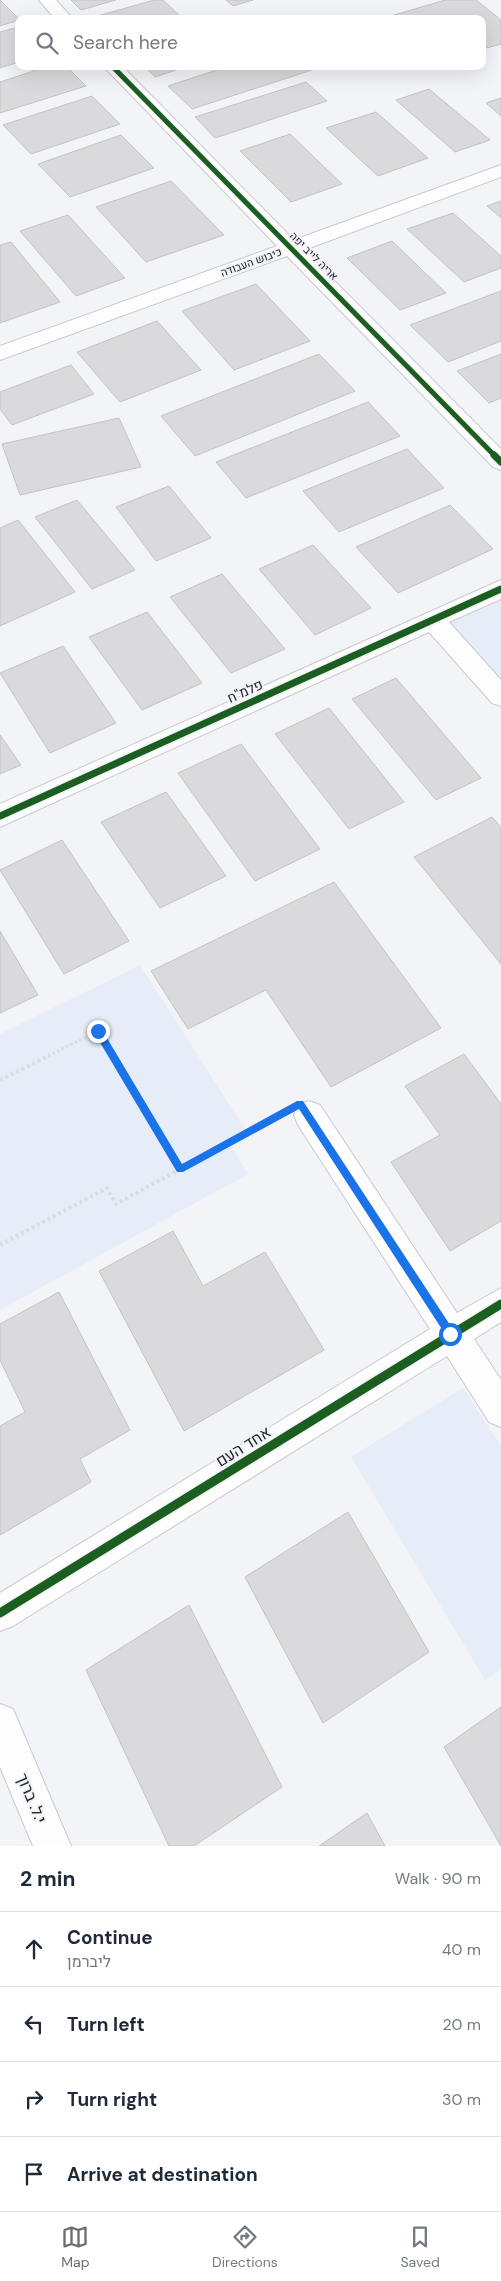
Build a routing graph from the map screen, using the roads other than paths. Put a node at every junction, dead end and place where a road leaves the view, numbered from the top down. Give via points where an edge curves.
1 (47, 0) edge
2 (61, 15) edge
3 (116, 70) edge
4 (501, 171) edge
5 (290, 248) junction
6 (0, 353) edge
7 (501, 462) edge
8 (501, 589) edge
9 (433, 620) junction
10 (501, 696) edge
11 (0, 816) edge
12 (309, 1115) road end
13 (501, 1304) edge
14 (450, 1334) junction
15 (501, 1410) edge
16 (0, 1612) edge
17 (0, 1722) edge
18 (52, 1846) edge

1 - 2 street
3 - 5 street, אריה לייב יפה
4 - 5 street, כיבוש העבודה
5 - 6 street, כיבוש העבודה
5 - 7 street, אריה לייב יפה
8 - 9 street, פלמ"ח
9 - 10 street
9 - 11 street, פלמ"ח
12 - 14 street
13 - 14 street, אחד העם
14 - 15 street
14 - 16 street, אחד העם
17 - 18 street, י.ל. ברוך

